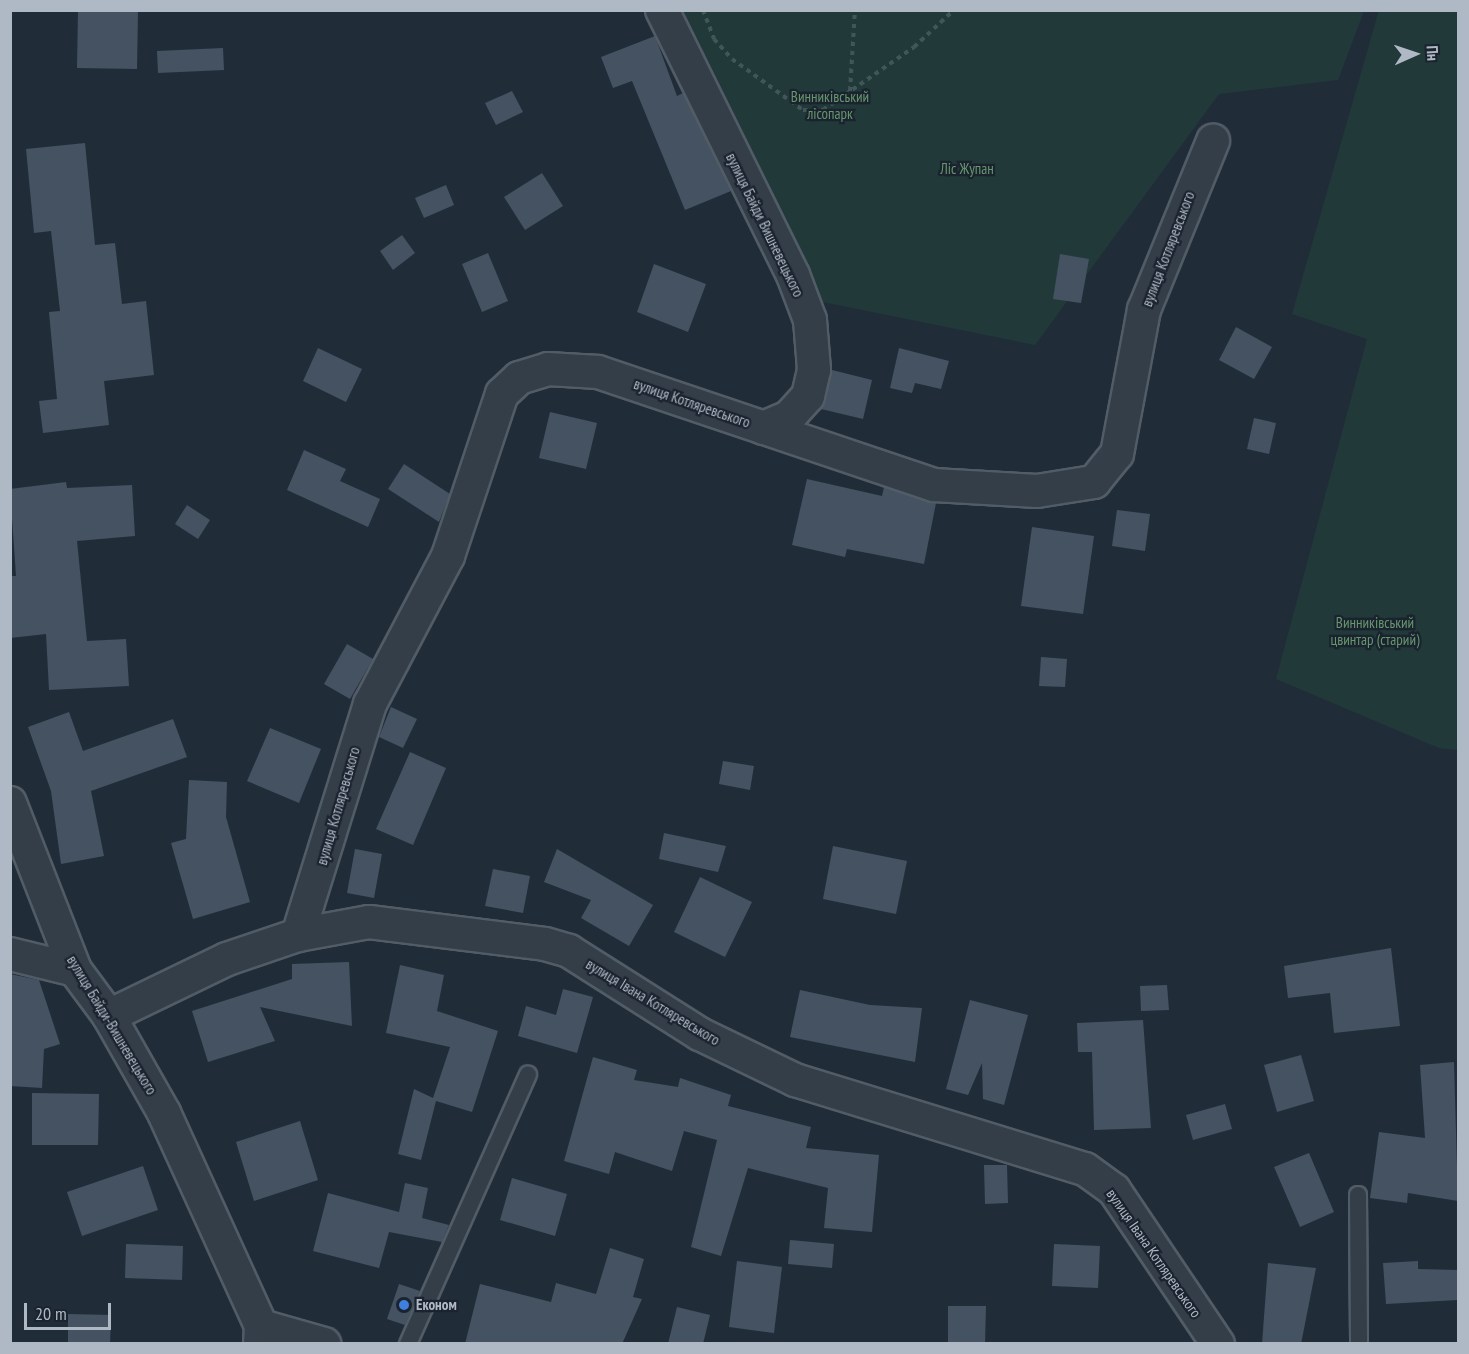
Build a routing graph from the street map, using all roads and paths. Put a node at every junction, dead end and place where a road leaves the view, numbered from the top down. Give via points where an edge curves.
1 (663, 10) edge
2 (703, 10) edge
3 (855, 10) edge
4 (954, 10) edge
5 (850, 91) junction
6 (1213, 141) dead end
7 (763, 428) junction
8 (10, 802) edge
9 (298, 935) junction
10 (10, 954) edge
11 (75, 970) junction
12 (109, 1016) junction
13 (528, 1075) dead end
14 (1359, 1195) dead end
15 (261, 1335) edge
16 (324, 1344) edge
17 (408, 1344) edge
18 (1218, 1344) edge
19 (1359, 1344) edge

1 - 7 street, вулиця Байди Вишневецького via 793,275 810,320 814,369 808,396 789,417
2 - 5 path via 714,39 732,59 803,110 823,110
3 - 5 path
4 - 5 path via 914,46
6 - 7 street, вулиця Котляревського via 1144,310 1117,454 1094,482 1036,491 934,485
7 - 9 street, вулиця Котляревського via 626,380 574,368 519,378 502,394 448,556 370,704
8 - 11 street, вулиця Байди-Вишневецького
9 - 12 street, вулиця Івана Котляревського via 227,959
9 - 18 street, вулиця Івана Котляревського via 369,922 545,944 569,951 700,1034 795,1080 1085,1169 1114,1190
10 - 11 street
11 - 12 street, вулиця Байди-Вишневецького
12 - 15 street, вулиця Байди-Вишневецького via 164,1113
13 - 17 lane
14 - 19 lane
15 - 16 street

